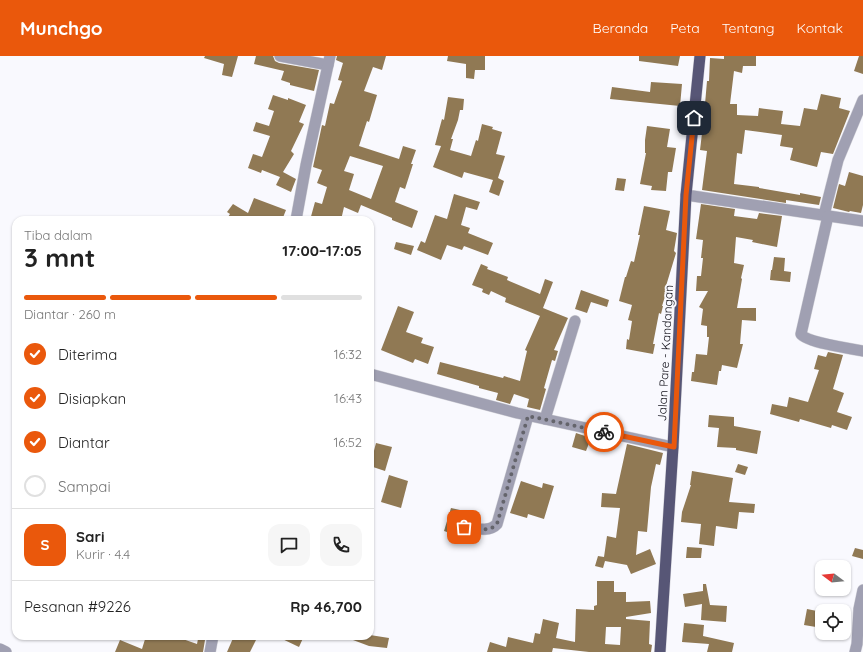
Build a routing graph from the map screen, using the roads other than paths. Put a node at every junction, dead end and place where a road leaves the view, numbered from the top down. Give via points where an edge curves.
1 (280, 56) edge
2 (700, 56) edge
3 (329, 60) edge
4 (863, 100) edge
5 (686, 195) junction
6 (297, 216) edge
7 (826, 216) junction
8 (863, 221) edge
9 (575, 320) dead end
10 (863, 351) edge
11 (374, 375) edge
12 (528, 416) junction
13 (545, 419) junction
14 (674, 447) junction
15 (464, 527) dead end
16 (863, 590) edge
17 (212, 640) edge
18 (0, 649) edge
19 (6, 652) edge
20 (210, 652) edge
21 (660, 652) edge
22 (855, 652) edge

1 - 3 street
2 - 5 main road, Jalan Pare - Kandangan
3 - 6 street
4 - 7 street via 838,160
5 - 7 street
5 - 14 main road, Jalan Pare - Kandangan
7 - 8 street
7 - 10 street via 800,334 815,341
9 - 13 street
11 - 12 street
12 - 13 street
12 - 15 street via 496,526 489,529
13 - 14 street
14 - 21 main road, Jalan Pare - Kandangan
16 - 22 street
17 - 20 street
18 - 19 street

